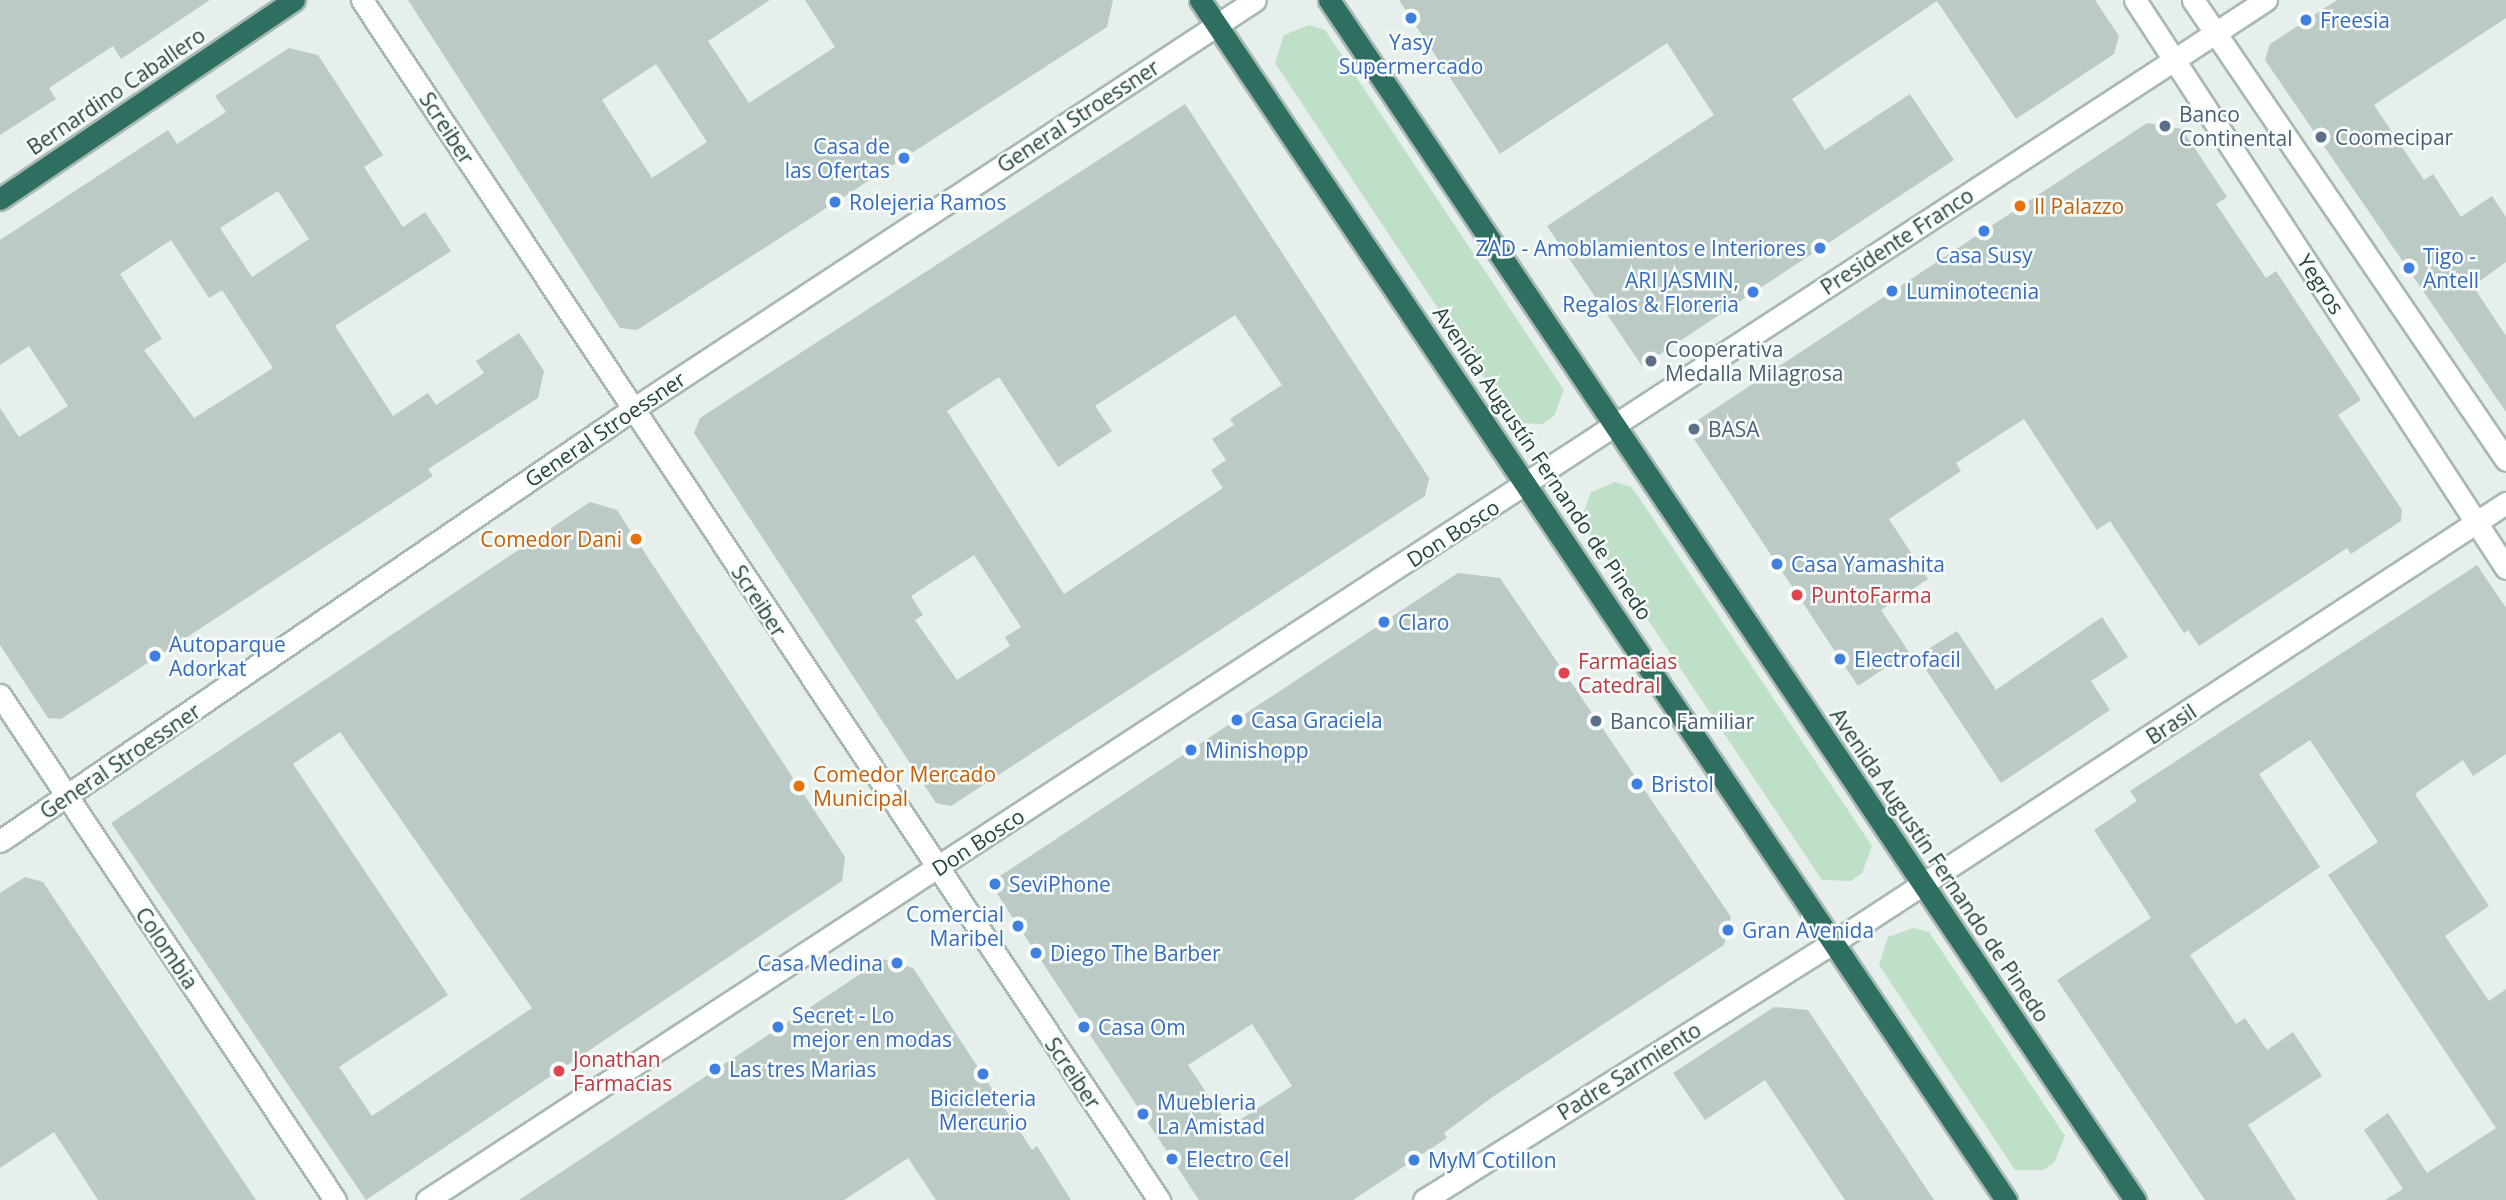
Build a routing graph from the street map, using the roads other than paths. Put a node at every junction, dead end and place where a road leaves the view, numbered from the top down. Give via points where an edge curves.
1 (294, 0) edge
2 (362, 0) edge
3 (1200, 0) edge
4 (1255, 0) edge
5 (1329, 0) edge
6 (2135, 0) edge
7 (2193, 0) edge
8 (2266, 0) edge
9 (1216, 25) junction
10 (2216, 35) junction
11 (2176, 61) junction
12 (0, 199) edge
13 (632, 409) junction
14 (1617, 423) junction
15 (2506, 460) edge
16 (1528, 484) junction
17 (2506, 503) edge
18 (2477, 524) junction
19 (2506, 568) edge
20 (0, 695) edge
21 (67, 798) junction
22 (0, 841) edge
23 (936, 870) junction
24 (1923, 885) junction
25 (1834, 942) junction
26 (335, 1200) edge
27 (427, 1200) edge
28 (1159, 1200) edge
29 (1424, 1200) edge
30 (2006, 1200) edge
31 (2135, 1200) edge

1 - 12 highway, Bernardino Caballero
2 - 13 street, Screiber
3 - 9 highway, Avenida Augustín Fernando de Pinedo
4 - 9 street, General Stroessner
5 - 14 highway, Avenida Augustín Fernando de Pinedo
6 - 11 street, Yegros
7 - 10 street
8 - 10 street, Presidente Franco
9 - 13 street, General Stroessner
9 - 16 highway, Avenida Augustín Fernando de Pinedo
10 - 11 street, Presidente Franco
10 - 15 street
11 - 14 street, Presidente Franco
11 - 18 street, Yegros
13 - 21 street, General Stroessner
13 - 23 street, Screiber
14 - 16 street, Presidente Franco
14 - 24 highway, Avenida Augustín Fernando de Pinedo
16 - 23 street, Don Bosco
16 - 25 highway, Avenida Augustín Fernando de Pinedo
17 - 18 street, Brasil
18 - 19 street, Yegros
18 - 24 street, Brasil
20 - 21 street, Colombia
21 - 22 street, General Stroessner
21 - 26 street, Colombia
23 - 27 street, Don Bosco
23 - 28 street, Screiber
24 - 25 street, Brasil
24 - 31 highway, Avenida Augustín Fernando de Pinedo
25 - 29 street, Padre Sarmiento
25 - 30 highway, Avenida Augustín Fernando de Pinedo

